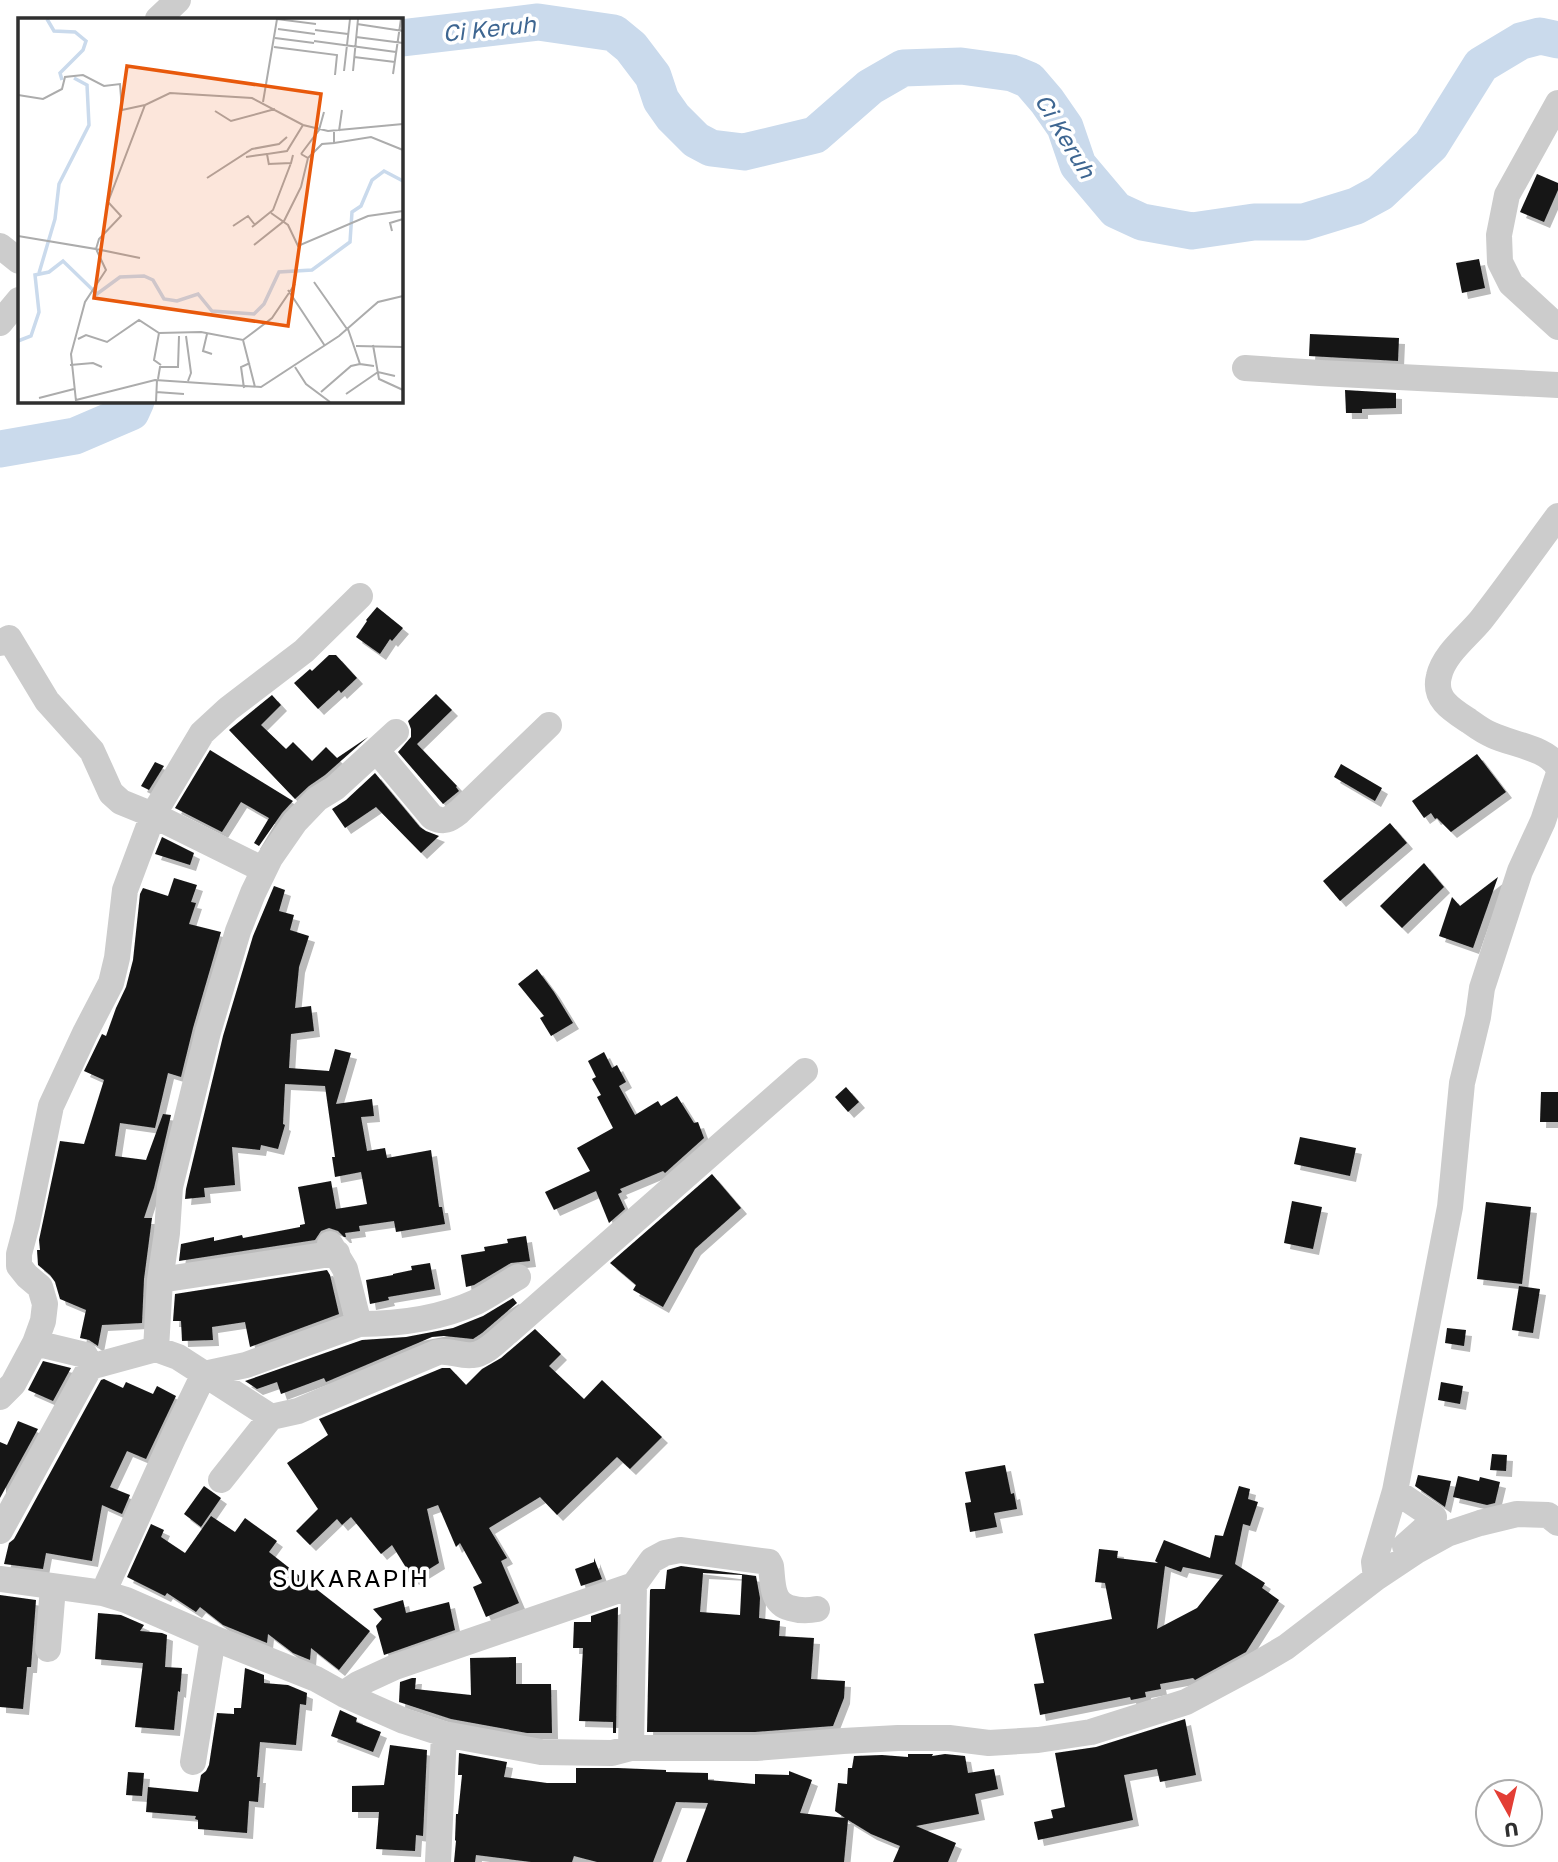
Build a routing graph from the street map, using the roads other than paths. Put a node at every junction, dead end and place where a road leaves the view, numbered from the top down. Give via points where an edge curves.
1 (178, 0) edge
2 (159, 18) edge
3 (1558, 103) edge
4 (0, 246) edge
5 (18, 260) edge
6 (18, 301) edge
7 (0, 323) edge
8 (1558, 327) edge
9 (1245, 368) dead end
10 (1558, 385) edge
11 (1558, 516) edge
12 (360, 596) dead end
13 (0, 643) edge
14 (549, 725) dead end
15 (396, 732) dead end
16 (377, 751) junction
17 (1558, 768) edge
18 (1558, 776) edge
19 (153, 815) junction
20 (264, 870) junction
21 (805, 1071) dead end
22 (518, 1277) dead end
23 (160, 1280) junction
24 (359, 1324) junction
25 (34, 1343) junction
26 (156, 1349) junction
27 (90, 1367) junction
28 (204, 1374) junction
29 (0, 1397) edge
30 (271, 1417) junction
31 (222, 1480) dead end
32 (1395, 1491) junction
33 (1558, 1523) edge
34 (0, 1531) edge
35 (1378, 1543) junction
36 (1376, 1578) junction
37 (0, 1579) edge
38 (634, 1585) junction
39 (53, 1587) junction
40 (103, 1593) junction
41 (817, 1609) dead end
42 (213, 1638) junction
43 (48, 1649) dead end
44 (343, 1694) junction
45 (444, 1734) junction
46 (631, 1748) junction
47 (193, 1762) dead end
48 (439, 1862) edge

1 - 2 street
3 - 8 street via 1507,195 1499,235 1500,262 1510,284
4 - 5 street
6 - 7 street
9 - 10 street
11 - 17 street via 1480,622 1448,657 1439,674 1438,691 1452,710 1491,735 1547,756
12 - 19 street via 304,651 202,733
13 - 19 street via 9,638 47,701 92,751 111,793
14 - 16 street via 450,819 439,821
15 - 16 street
16 - 20 street via 295,822
18 - 32 street via 1520,871 1482,988 1462,1083 1450,1207
19 - 20 street
19 - 25 street via 125,890 111,983 51,1106 19,1254 19,1266 40,1287 46,1304
20 - 23 street via 238,931 208,1032 170,1187
21 - 30 street via 482,1352 474,1356 438,1352 299,1411
22 - 24 street via 444,1314 417,1321
23 - 24 street via 333,1248 345,1269
23 - 26 street
24 - 28 street via 246,1365
25 - 27 street via 85,1355
25 - 29 street via 13,1384
26 - 27 street
26 - 28 street
27 - 34 street
28 - 30 street
28 - 40 street
30 - 31 street
32 - 35 street
32 - 35 street via 1434,1518 1390,1557 1383,1558
33 - 36 street via 1548,1515 1517,1514 1480,1523 1447,1534
35 - 36 street
36 - 46 street via 1257,1664 1186,1702 1091,1732 989,1743 898,1738 756,1748
37 - 39 street
38 - 41 street via 652,1560 680,1550 769,1562 780,1604 801,1611
38 - 44 street via 395,1667
38 - 46 street
39 - 40 street
39 - 43 street
40 - 42 street
42 - 44 street
42 - 47 street
44 - 45 street
45 - 46 street via 541,1752 612,1753
45 - 48 street

